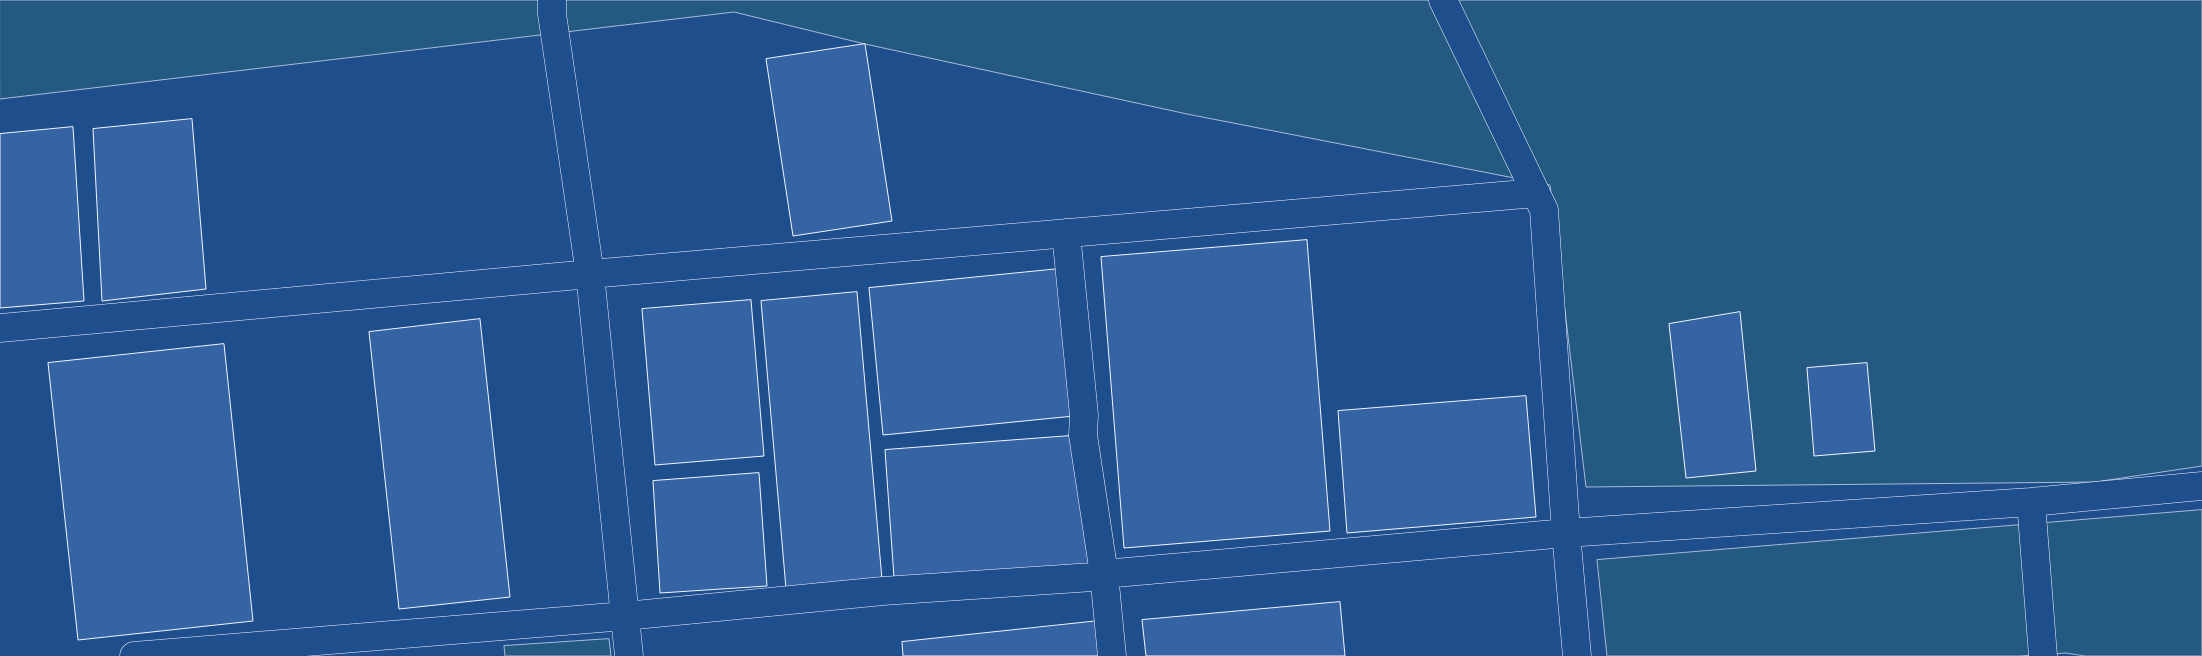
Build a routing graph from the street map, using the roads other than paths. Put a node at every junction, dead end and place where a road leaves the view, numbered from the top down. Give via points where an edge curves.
1 (552, 0) edge
2 (1444, 0) edge
3 (1536, 193) junction
4 (1066, 233) junction
5 (590, 274) junction
6 (0, 328) edge
7 (2202, 486) edge
8 (2031, 502) junction
9 (1566, 533) junction
10 (1104, 574) junction
11 (625, 616) junction
12 (134, 656) edge
13 (629, 656) edge
14 (1112, 656) edge
15 (1578, 656) edge
16 (2043, 656) edge

1 - 5 street
2 - 3 street
3 - 4 street
3 - 9 street via 1544,210
4 - 5 street
4 - 10 street via 1084,415 1083,435
5 - 6 street
5 - 11 street
7 - 8 street
8 - 9 street
8 - 16 street
9 - 10 street
9 - 15 street
10 - 11 street
10 - 14 street
11 - 12 street
11 - 13 street

